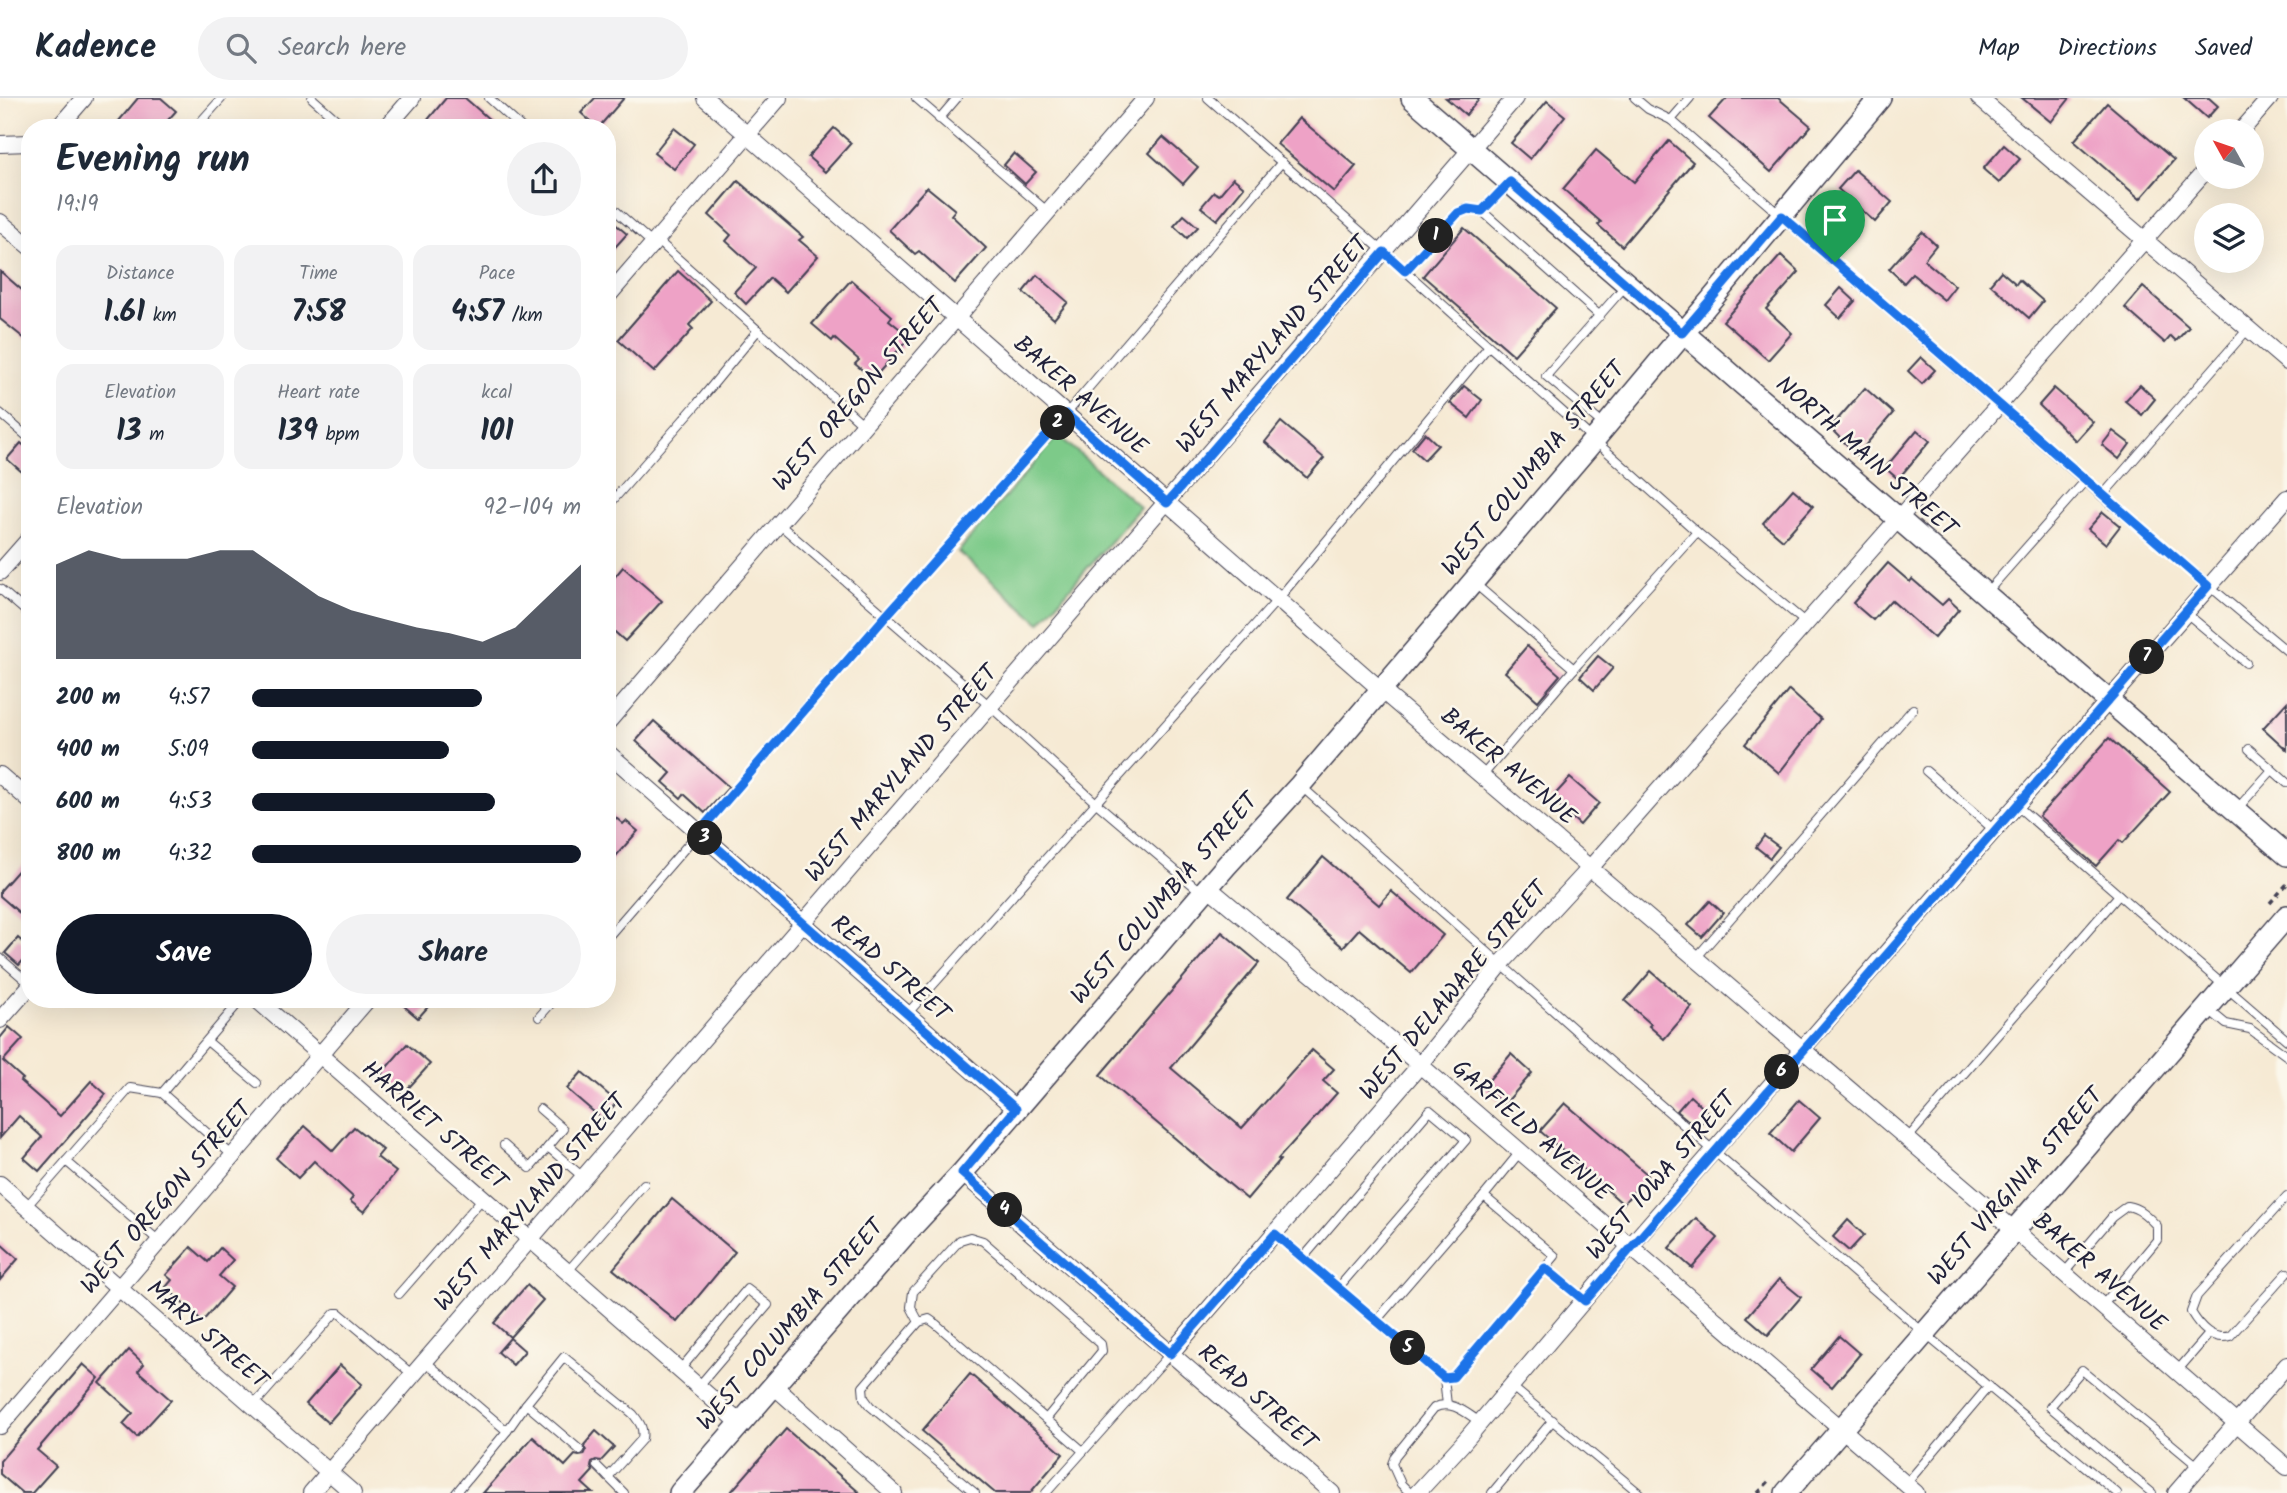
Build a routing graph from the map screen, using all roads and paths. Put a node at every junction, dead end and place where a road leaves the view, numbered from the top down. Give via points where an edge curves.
1 (84, 98) edge
2 (222, 98) edge
3 (312, 98) edge
4 (412, 98) edge
5 (489, 98) edge
6 (705, 98) edge
7 (779, 98) edge
8 (916, 98) edge
9 (957, 98) edge
10 (1146, 98) edge
11 (1208, 98) edge
12 (1412, 98) edge
13 (1515, 98) edge
14 (1634, 98) edge
15 (1690, 98) edge
16 (1880, 98) edge
17 (1979, 98) edge
18 (2270, 98) edge
19 (66, 119) edge
20 (203, 119) edge
21 (336, 119) edge
22 (394, 119) edge
23 (512, 119) edge
24 (939, 119) junction
25 (2252, 119) edge
26 (1671, 120) junction
27 (747, 135) junction
28 (21, 143) edge
29 (0, 144) edge
30 (1473, 149) junction
31 (1282, 162) junction
32 (1510, 182) junction
33 (2194, 184) edge
34 (616, 211) edge
35 (1482, 211) junction
36 (1048, 212) junction
37 (1782, 216) junction
38 (0, 222) edge
39 (21, 240) edge
40 (2144, 240) junction
41 (655, 242) junction
42 (1384, 252) junction
43 (1405, 271) junction
44 (1627, 284) junction
45 (616, 287) edge
46 (1600, 316) junction
47 (956, 318) junction
48 (2248, 329) junction
49 (758, 330) junction
50 (1682, 333) junction
51 (1488, 347) junction
52 (2287, 362) edge
53 (1999, 404) junction
54 (0, 413) edge
55 (1066, 414) junction
56 (864, 425) junction
57 (21, 431) edge
58 (1600, 433) junction
59 (2085, 481) junction
60 (2102, 496) junction
61 (616, 497) edge
62 (2287, 498) edge
63 (1167, 503) junction
64 (1897, 519) junction
65 (779, 524) junction
66 (1697, 532) junction
67 (21, 548) edge
68 (0, 572) edge
69 (1472, 581) junction
70 (2208, 586) junction
71 (0, 589) edge
72 (1985, 594) junction
73 (1279, 598) junction
74 (21, 607) edge
75 (2185, 612) junction
76 (886, 616) junction
77 (1806, 623) junction
78 (2287, 651) edge
79 (2246, 663) dead end
80 (1574, 669) junction
81 (1380, 689) junction
82 (2109, 700) junction
83 (991, 706) junction
84 (1913, 709) dead end
85 (616, 713) edge
86 (2249, 749) dead end
87 (616, 760) edge
88 (2272, 770) junction
89 (1926, 771) dead end
90 (0, 775) edge
91 (1483, 775) junction
92 (2287, 783) edge
93 (1300, 785) junction
94 (21, 792) edge
95 (1095, 802) junction
96 (2016, 805) junction
97 (2236, 810) junction
98 (1994, 830) junction
99 (699, 832) junction
100 (2287, 855) edge
101 (1591, 867) junction
102 (1206, 891) junction
103 (2119, 895) junction
104 (2287, 916) edge
105 (803, 923) junction
106 (616, 928) edge
107 (0, 958) edge
108 (1696, 958) junction
109 (1503, 963) junction
110 (21, 977) edge
111 (2225, 987) junction
112 (21, 996) edge
113 (234, 1008) edge
114 (266, 1008) edge
115 (360, 1008) edge
116 (547, 1008) edge
117 (2207, 1008) junction
118 (907, 1014) junction
119 (539, 1017) dead end
120 (0, 1020) edge
121 (2287, 1040) edge
122 (207, 1041) junction
123 (1802, 1050) junction
124 (320, 1055) junction
125 (2287, 1055) edge
126 (1420, 1065) junction
127 (257, 1083) dead end
128 (162, 1093) junction
129 (540, 1109) dead end
130 (1016, 1109) junction
131 (1907, 1139) junction
132 (504, 1145) dead end
133 (548, 1147) junction
134 (1714, 1150) junction
135 (1520, 1152) junction
136 (233, 1156) junction
137 (66, 1161) junction
138 (962, 1173) junction
139 (583, 1178) junction
140 (0, 1184) edge
141 (644, 1184) dead end
142 (1484, 1196) junction
143 (2287, 1196) edge
144 (483, 1198) junction
145 (26, 1207) junction
146 (2013, 1229) junction
147 (1275, 1234) junction
148 (530, 1240) junction
149 (159, 1242) junction
150 (1631, 1247) junction
151 (1303, 1258) junction
152 (1545, 1268) junction
153 (567, 1272) junction
154 (2064, 1273) junction
155 (2287, 1273) edge
156 (119, 1288) junction
157 (1338, 1288) junction
158 (398, 1294) dead end
159 (1585, 1301) junction
160 (2102, 1306) junction
161 (1376, 1321) junction
162 (919, 1322) junction
163 (1924, 1333) junction
164 (2209, 1334) junction
165 (1170, 1354) junction
166 (425, 1361) junction
167 (2287, 1365) edge
168 (679, 1371) junction
169 (2177, 1371) junction
170 (413, 1375) junction
171 (1444, 1378) junction
172 (774, 1386) junction
173 (1511, 1386) junction
174 (1989, 1386) junction
175 (698, 1387) junction
176 (526, 1404) junction
177 (1447, 1405) junction
178 (253, 1406) junction
179 (3, 1417) edge
180 (1046, 1419) junction
181 (1553, 1420) junction
182 (1480, 1422) junction
183 (2236, 1423) junction
184 (741, 1424) junction
185 (1842, 1429) junction
186 (507, 1431) junction
187 (580, 1450) dead end
188 (1083, 1451) junction
189 (597, 1466) dead end
190 (2287, 1466) edge
191 (2199, 1467) junction
192 (329, 1472) junction
193 (608, 1477) junction
194 (1911, 1489) edge
195 (311, 1493) edge
196 (353, 1493) edge
197 (456, 1493) edge
198 (625, 1493) edge
199 (680, 1493) edge
200 (894, 1493) edge
201 (975, 1493) edge
202 (1046, 1493) edge
203 (1332, 1493) edge
204 (1409, 1493) edge
205 (1417, 1493) edge
206 (1492, 1493) edge
207 (1639, 1493) edge
208 (1786, 1493) edge
209 (2117, 1493) edge
210 (2152, 1493) edge
211 (2176, 1493) edge

1 - 19 street
2 - 20 lane
3 - 21 lane
4 - 22 street
5 - 23 lane
6 - 27 street, BAKER AVENUE
7 - 27 street
8 - 24 lane
9 - 24 lane
10 - 36 street, WEST OREGON STREET
11 - 31 lane
12 - 30 street, NORTH MAIN STREET
13 - 30 street, WEST MARYLAND STREET
14 - 26 lane
15 - 26 lane
16 - 37 street, WEST COLUMBIA STREET
17 - 40 street
18 - 25 street
24 - 36 lane
26 - 37 lane
27 - 41 street
27 - 47 street, BAKER AVENUE
28 - 29 street
30 - 32 street, NORTH MAIN STREET
30 - 42 street, WEST MARYLAND STREET
31 - 42 lane
31 - 55 lane
32 - 35 lane
32 - 44 street, NORTH MAIN STREET
33 - 40 street, WEST DELAWARE STREET
34 - 41 lane
35 - 43 lane via 1458,213
35 - 46 lane
36 - 47 street, WEST OREGON STREET
37 - 50 street, WEST COLUMBIA STREET
37 - 53 lane
38 - 39 street
40 - 48 street
40 - 53 street, WEST DELAWARE STREET
41 - 45 street
41 - 49 lane
42 - 43 lane
42 - 63 street, WEST MARYLAND STREET
43 - 51 lane
44 - 46 lane
44 - 50 street, NORTH MAIN STREET
46 - 58 lane via 1546,376
47 - 55 street, BAKER AVENUE
47 - 56 street, WEST OREGON STREET
48 - 52 street
48 - 60 lane
49 - 56 lane
49 - 61 lane
50 - 58 street, WEST COLUMBIA STREET
50 - 64 street, NORTH MAIN STREET
51 - 58 lane
51 - 73 lane
53 - 59 lane
53 - 64 street, WEST DELAWARE STREET
54 - 57 lane
55 - 63 street, BAKER AVENUE
55 - 76 lane
56 - 65 street, WEST OREGON STREET
58 - 66 lane
58 - 69 street, WEST COLUMBIA STREET
59 - 60 lane
59 - 72 lane
60 - 70 lane
62 - 70 street, WEST IOWA STREET
63 - 73 street, BAKER AVENUE
63 - 83 street, WEST MARYLAND STREET
64 - 72 street, NORTH MAIN STREET
64 - 77 street, WEST DELAWARE STREET
65 - 76 lane
65 - 85 street, WEST OREGON STREET
66 - 77 lane
66 - 80 lane
67 - 68 street
69 - 80 lane
69 - 81 street, WEST COLUMBIA STREET
70 - 75 street, WEST IOWA STREET
70 - 78 lane
71 - 74 lane
72 - 82 street, NORTH MAIN STREET
73 - 81 street, BAKER AVENUE
73 - 95 lane
75 - 79 lane
75 - 82 street, WEST IOWA STREET
76 - 83 lane
76 - 99 lane
77 - 101 street, WEST DELAWARE STREET
80 - 91 lane
81 - 91 street, BAKER AVENUE
81 - 93 street, WEST COLUMBIA STREET
82 - 96 street, WEST IOWA STREET
82 - 97 street, NORTH MAIN STREET
83 - 95 lane
83 - 105 street, WEST MARYLAND STREET
84 - 108 lane
86 - 88 lane
87 - 99 street, READ STREET
88 - 92 lane
88 - 97 lane
89 - 98 lane
90 - 94 street
91 - 101 street, BAKER AVENUE
93 - 102 street, WEST COLUMBIA STREET
93 - 109 lane
95 - 102 lane
95 - 118 lane
96 - 98 street, WEST IOWA STREET
96 - 103 lane
97 - 100 street, NORTH MAIN STREET
98 - 123 street, WEST IOWA STREET
99 - 105 street, READ STREET
99 - 106 lane
101 - 108 street, BAKER AVENUE
101 - 109 street, WEST DELAWARE STREET
102 - 126 street, GARFIELD AVENUE
102 - 130 street, WEST COLUMBIA STREET
103 - 111 lane
103 - 131 lane
104 - 111 street, WEST VIRGINIA STREET
105 - 118 street, READ STREET
105 - 139 street, WEST MARYLAND STREET
107 - 110 lane
108 - 123 street, BAKER AVENUE
109 - 126 street, WEST DELAWARE STREET
109 - 134 lane
111 - 117 street, WEST VIRGINIA STREET
111 - 121 lane
112 - 120 street
113 - 122 lane
114 - 124 street, HARRIET STREET
115 - 124 street, WEST OREGON STREET
116 - 119 lane
117 - 125 lane via 2225,1024 2250,1029
117 - 146 street, WEST VIRGINIA STREET
118 - 130 street, READ STREET
122 - 127 lane
122 - 128 lane
123 - 131 street, BAKER AVENUE
123 - 134 street, WEST IOWA STREET
124 - 136 street, WEST OREGON STREET
124 - 144 street, HARRIET STREET
126 - 135 street, GARFIELD AVENUE
126 - 147 street, WEST DELAWARE STREET
128 - 136 lane
128 - 137 lane via 130,1088
129 - 133 lane via 563,1129
130 - 138 street, WEST COLUMBIA STREET
131 - 146 street, BAKER AVENUE
132 - 133 lane via 530,1168
133 - 139 lane
134 - 150 street, WEST IOWA STREET
134 - 163 lane
135 - 142 lane
135 - 150 street, GARFIELD AVENUE
136 - 149 street, WEST OREGON STREET
137 - 145 lane
137 - 149 lane
138 - 165 street, READ STREET
138 - 172 street, WEST COLUMBIA STREET
139 - 148 street, WEST MARYLAND STREET
140 - 145 street, MARY STREET
141 - 153 lane
142 - 152 lane via 1555,1256
142 - 161 lane
143 - 164 lane via 2197,1296 2192,1312
144 - 148 street, HARRIET STREET
144 - 158 lane
145 - 156 street, MARY STREET
146 - 154 street, BAKER AVENUE
146 - 163 street, WEST VIRGINIA STREET
147 - 151 lane
147 - 165 street, WEST DELAWARE STREET
148 - 153 street, HARRIET STREET
148 - 166 street, WEST MARYLAND STREET
149 - 156 street, WEST OREGON STREET
150 - 159 street, WEST IOWA STREET
150 - 185 street, GARFIELD AVENUE
151 - 157 lane
151 - 157 lane via 1430,1110 1466,1140
152 - 159 lane
152 - 171 lane via 1453,1377
153 - 168 street, HARRIET STREET
154 - 160 street, BAKER AVENUE
154 - 160 lane via 2127,1206 2148,1217 2157,1226 2157,1241
155 - 164 lane via 2230,1336
156 - 178 street, MARY STREET
156 - 179 street, WEST OREGON STREET
157 - 161 lane
159 - 173 street, WEST IOWA STREET
160 - 169 street, BAKER AVENUE
161 - 171 lane
162 - 180 lane via 929,1319 936,1324
162 - 180 lane via 911,1307 913,1292 960,1240 983,1241 1101,1344 1102,1352
162 - 201 lane via 863,1387 864,1398
163 - 174 lane
163 - 185 street, WEST VIRGINIA STREET
164 - 169 lane
165 - 188 lane, WEST DELAWARE STREET
165 - 203 street, READ STREET
166 - 170 street, WEST MARYLAND STREET
166 - 186 lane
167 - 183 street
168 - 175 street, HARRIET STREET
168 - 175 lane via 747,1289 768,1305
169 - 183 street, BAKER AVENUE
170 - 178 lane via 335,1313
170 - 192 street, WEST MARYLAND STREET
171 - 177 lane
172 - 184 street, WEST COLUMBIA STREET
172 - 200 street
173 - 181 lane
173 - 182 street, WEST IOWA STREET
174 - 194 lane
174 - 209 lane
175 - 184 street, HARRIET STREET
176 - 186 lane
176 - 187 lane
176 - 193 lane via 564,1357 633,1414 642,1425 642,1438
177 - 182 lane via 1457,1406
177 - 204 lane via 1434,1408 1395,1455 1395,1474
178 - 192 street, MARY STREET
180 - 188 lane
181 - 206 lane
181 - 207 lane
182 - 205 street, WEST IOWA STREET
183 - 190 street, BAKER AVENUE
183 - 191 street
184 - 199 street, WEST COLUMBIA STREET
185 - 194 street, GARFIELD AVENUE
185 - 208 street, WEST VIRGINIA STREET
186 - 197 lane
188 - 202 lane, WEST DELAWARE STREET
189 - 193 lane
191 - 210 lane via 2082,1370 2050,1407
191 - 211 street
192 - 195 street, WEST MARYLAND STREET
192 - 196 street, MARY STREET
193 - 198 lane

